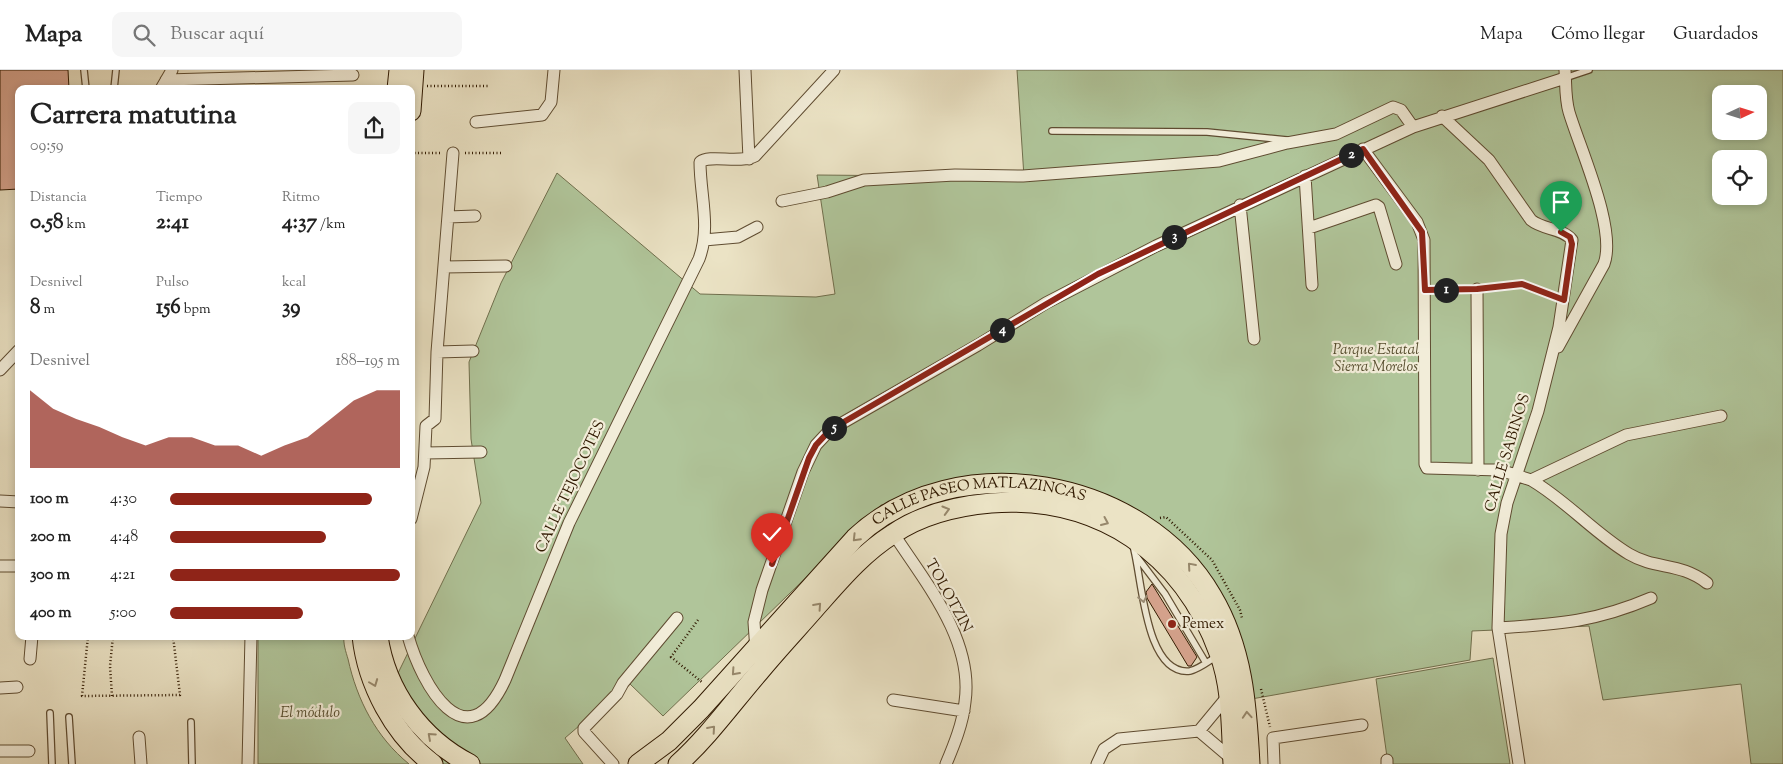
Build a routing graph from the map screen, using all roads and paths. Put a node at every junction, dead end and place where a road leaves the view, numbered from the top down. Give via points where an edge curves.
1 (84, 70) edge
2 (116, 70) edge
3 (399, 70) edge
4 (554, 70) edge
5 (745, 70) edge
6 (834, 70) edge
7 (1589, 70) edge
8 (1565, 74) edge
9 (353, 75) dead end
10 (167, 79) edge
11 (408, 82) edge
12 (86, 85) edge
13 (114, 85) edge
14 (488, 86) dead end
15 (1442, 116) junction
16 (476, 122) dead end
17 (1413, 127) junction
18 (1052, 131) dead end
19 (1299, 141) junction
20 (1363, 149) junction
21 (453, 153) dead end
22 (749, 159) junction
23 (1305, 176) junction
24 (782, 200) dead end
25 (1240, 206) junction
26 (475, 216) dead end
27 (448, 217) junction
28 (757, 227) dead end
29 (1309, 228) junction
30 (704, 240) junction
31 (1396, 264) dead end
32 (506, 266) dead end
33 (444, 267) junction
34 (1312, 285) dead end
35 (1477, 289) junction
36 (1425, 290) junction
37 (1564, 300) junction
38 (1254, 339) dead end
39 (472, 351) dead end
40 (437, 352) junction
41 (15, 355) edge
42 (15, 357) edge
43 (0, 359) edge
44 (1551, 360) junction
45 (0, 370) edge
46 (1721, 416) dead end
47 (425, 452) junction
48 (481, 452) dead end
49 (1478, 470) junction
50 (1516, 474) junction
51 (1531, 480) junction
52 (0, 501) edge
53 (15, 502) edge
54 (415, 505) edge
55 (893, 533) junction
56 (1129, 534) junction
57 (1136, 555) junction
58 (0, 566) edge
59 (15, 566) edge
60 (1707, 583) dead end
61 (1651, 598) dead end
62 (677, 618) dead end
63 (698, 620) dead end
64 (1498, 628) junction
65 (32, 640) edge
66 (88, 640) edge
67 (112, 640) edge
68 (173, 640) edge
69 (251, 640) edge
70 (363, 640) edge
71 (379, 640) edge
72 (409, 640) edge
73 (755, 650) junction
74 (30, 659) dead end
75 (1213, 659) junction
76 (761, 670) junction
77 (17, 687) dead end
78 (0, 688) edge
79 (716, 694) junction
80 (112, 696) junction
81 (1228, 696) junction
82 (893, 700) dead end
83 (964, 711) junction
84 (50, 714) dead end
85 (69, 717) dead end
86 (191, 722) dead end
87 (1362, 725) dead end
88 (1199, 731) junction
89 (139, 737) dead end
90 (0, 751) edge
91 (29, 751) dead end
92 (1238, 762) edge
93 (52, 764) edge
94 (72, 764) edge
95 (141, 764) edge
96 (192, 764) edge
97 (248, 764) edge
98 (433, 764) edge
99 (470, 764) edge
100 (613, 764) edge
101 (638, 764) edge
102 (678, 764) edge
103 (946, 764) edge
104 (1097, 764) edge
105 (1274, 764) edge
106 (1520, 764) edge

1 - 12 lane
2 - 13 lane
3 - 11 highway
4 - 16 street via 551,102 545,113 535,118
5 - 22 street
6 - 22 street via 760,152
7 - 8 lane
8 - 15 street
8 - 44 street via 1569,112 1602,216 1608,252
9 - 10 street
11 - 14 path
15 - 17 street
15 - 37 street via 1489,160 1531,220 1538,226 1570,237 1572,244
17 - 19 street via 1401,110 1393,107 1336,134
17 - 20 street
18 - 19 lane via 1207,132
19 - 24 street via 1237,158 1197,163 1022,176 955,175 860,181 827,192
20 - 23 street
20 - 36 street via 1422,232
21 - 27 street
22 - 30 street, CALLE TEJOCOTES via 701,161 706,222
23 - 25 street
23 - 29 street
25 - 38 street
25 - 73 street via 1046,302 822,437 803,472 756,608
26 - 27 street
27 - 33 street
28 - 30 street via 738,237
29 - 31 street via 1376,205
29 - 34 street
30 - 72 street, CALLE TEJOCOTES via 690,276 569,523 505,680 492,703 471,718 454,714 426,681
32 - 33 street
33 - 40 street
35 - 36 path
35 - 37 path via 1522,284
35 - 49 street
36 - 49 street via 1425,464 1429,469
37 - 44 street
39 - 40 street
40 - 47 street via 435,419 426,426
41 - 43 street
42 - 45 street
44 - 50 street, CALLE SABINOS via 1532,433
46 - 51 street via 1626,434
47 - 48 street
47 - 54 street
49 - 50 street
50 - 51 street
50 - 64 street, CALLE SABINOS via 1500,534
51 - 60 street via 1630,555 1688,571
52 - 53 street
55 -> 56 highway, CALLE PASEO MATLAZINCAS via 941,512 1006,502 1070,510 1103,520
76 -> 55 highway, CALLE PASEO MATLAZINCAS via 848,572
55 - 83 street, TOLOTZIN via 953,630 966,676
56 - 57 lane
56 - 75 highway, CALLE PASEO MATLAZINCAS via 1179,580 1202,614
57 - 75 lane
57 -> 75 lane via 1146,614 1159,651 1172,665 1182,670 1193,670
58 - 59 street
61 - 64 street via 1594,619
62 - 100 street via 617,694 584,728 584,732
63 - 79 path via 671,657
64 - 106 street, CALLE SABINOS
65 - 74 street
66 - 80 path via 82,696
67 - 80 path
68 - 80 path via 180,695
69 - 97 street
70 -> 98 highway via 371,676 386,710 401,732
99 -> 71 highway via 432,738 407,710 387,673
73 - 76 street
73 -> 79 highway, CALLE PASEO MATLAZINCAS
92 -> 73 highway, CALLE PASEO MATLAZINCAS via 1246,701 1236,650 1222,613 1203,581 1166,541 1136,520 1112,506 1067,492 1027,485 970,484 940,491 887,514 855,538
75 - 81 highway, CALLE PASEO MATLAZINCAS
102 -> 76 highway, CALLE PASEO MATLAZINCAS via 702,741
77 - 78 street
79 - 101 highway, CALLE PASEO MATLAZINCAS via 669,741
81 - 88 street
81 - 92 highway, CALLE PASEO MATLAZINCAS
82 - 83 street
83 - 103 street, TOLOTZIN
84 - 93 lane
85 - 94 lane
86 - 96 lane
87 - 105 street via 1273,738
88 - 92 street
88 - 104 street via 1119,739 1104,749
89 - 95 street
90 - 91 street

